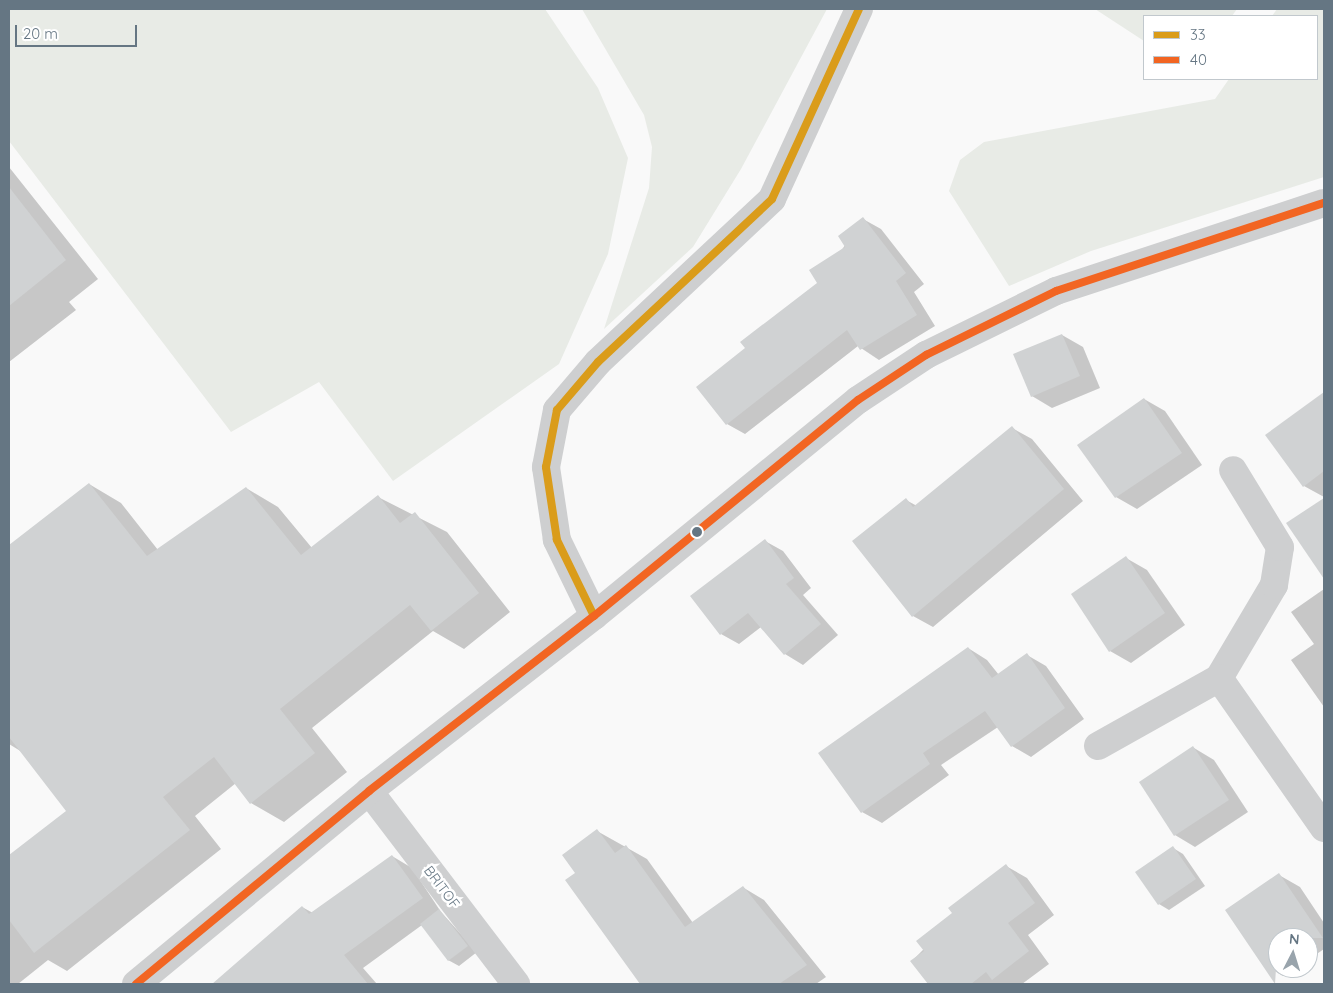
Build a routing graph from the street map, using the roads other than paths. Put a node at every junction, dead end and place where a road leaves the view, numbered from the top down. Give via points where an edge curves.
1 (859, 9) edge
2 (1324, 204) edge
3 (1233, 470) dead end
4 (594, 616) junction
5 (1219, 678) junction
6 (1098, 746) dead end
7 (369, 791) junction
8 (1324, 828) edge
9 (136, 984) edge
10 (516, 984) edge

1 - 4 street via 772,199 598,362 557,410 546,468 557,540
2 - 4 street via 1056,291 926,355 851,406
3 - 5 street via 1280,547 1274,585
4 - 7 street
5 - 6 street
5 - 8 street
7 - 9 street
7 - 10 street, BRITOF

